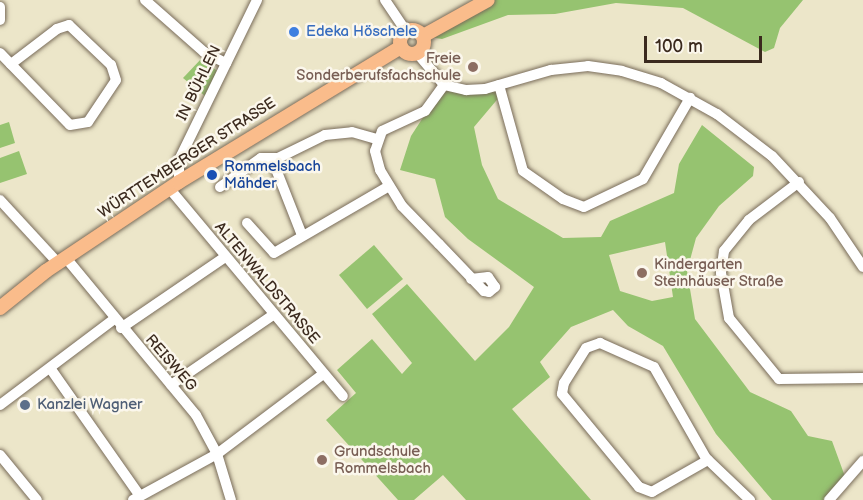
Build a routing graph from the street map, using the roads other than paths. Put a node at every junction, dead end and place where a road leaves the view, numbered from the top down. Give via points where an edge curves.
1 (145, 0) edge
2 (257, 0) edge
3 (385, 0) edge
4 (488, 0) edge
5 (0, 7) edge
6 (0, 20) edge
7 (406, 31) junction
8 (423, 36) junction
9 (401, 47) junction
10 (0, 52) edge
11 (417, 53) junction
12 (226, 63) junction
13 (11, 64) junction
14 (444, 85) junction
15 (499, 85) junction
16 (690, 98) junction
17 (376, 139) junction
18 (272, 159) junction
19 (799, 182) junction
20 (174, 185) junction
21 (389, 186) junction
22 (220, 187) dead end
23 (0, 201) edge
24 (247, 223) dead end
25 (303, 235) junction
26 (225, 257) junction
27 (62, 260) junction
28 (863, 267) edge
29 (471, 279) dead end
30 (0, 308) edge
31 (273, 315) junction
32 (114, 319) junction
33 (121, 328) junction
34 (50, 368) junction
35 (323, 374) junction
36 (863, 378) edge
37 (171, 386) junction
38 (343, 396) dead end
39 (0, 405) edge
40 (217, 454) junction
41 (0, 455) edge
42 (708, 460) junction
43 (863, 461) edge
44 (135, 499) edge
45 (37, 500) edge
46 (231, 500) edge
47 (750, 500) edge
48 (829, 500) edge

1 - 12 street via 204,52
2 - 12 street, IN BÜHLEN
3 - 7 street
4 - 8 main road
5 - 6 street
7 - 8 main road via 414,30
7 - 9 main road via 400,40
8 - 11 main road via 423,48
9 - 11 main road via 410,54
9 - 20 main road, WÜRTTEMBERGER STRASSE
10 - 13 street
11 - 14 street
12 - 20 street, IN BÜHLEN via 179,160
13 - 13 street via 62,119 75,126 91,119 116,80 111,65 69,25 57,29
14 - 15 street via 472,90
14 - 17 street via 425,111 386,129
15 - 16 street via 551,70 596,67 644,77
15 - 16 street via 523,171 563,199 584,207 643,180
16 - 19 street via 752,139
17 - 18 street via 337,132
17 - 21 street via 376,157
18 - 22 street via 261,158
18 - 25 street
19 - 28 street via 841,232
19 - 36 street via 749,220 724,251 721,273 729,318 779,380
20 - 26 street, ALTENWALDSTRASSE
20 - 27 main road, WÜRTTEMBERGER STRASSE
21 - 25 street
21 - 29 street via 402,206
23 - 27 street, REISWEG
24 - 25 street via 274,253
26 - 31 street, ALTENWALDSTRASSE
26 - 33 street
27 - 30 main road, WÜRTTEMBERGER STRASSE
27 - 32 street, REISWEG
31 - 35 street, ALTENWALDSTRASSE
31 - 37 street
32 - 33 street, REISWEG
32 - 34 street
33 - 37 street, REISWEG
34 - 39 street
34 - 44 street
35 - 38 street, ALTENWALDSTRASSE
35 - 40 street
37 - 40 street, REISWEG via 196,415
40 - 44 street
40 - 46 street, REISWEG
41 - 45 street
42 - 42 street via 660,375 644,361 594,343 574,366 562,394 643,490 652,492
42 - 47 street
43 - 48 street

